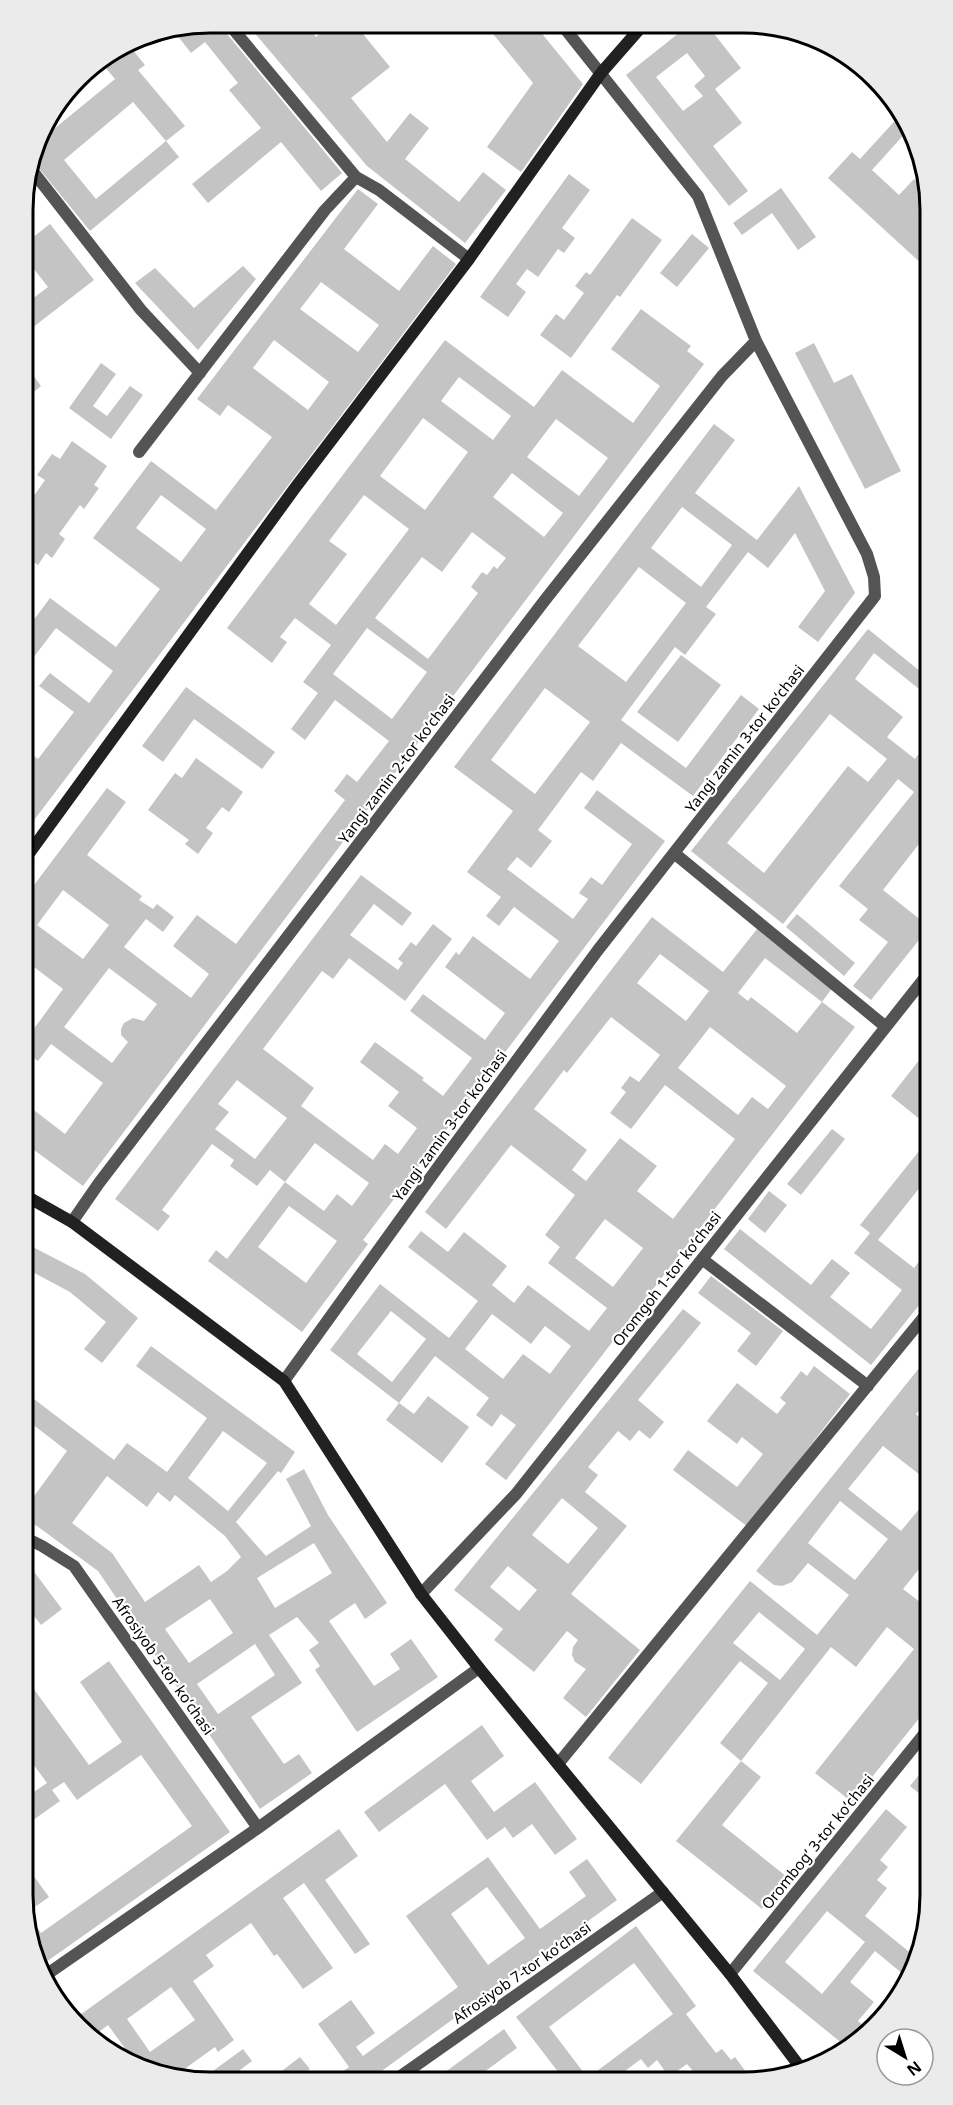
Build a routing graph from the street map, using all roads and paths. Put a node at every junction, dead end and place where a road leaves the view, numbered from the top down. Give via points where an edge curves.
1 (236, 33) edge
2 (568, 33) edge
3 (636, 33) edge
4 (601, 73) junction
5 (37, 176) edge
6 (356, 177) junction
7 (469, 259) junction
8 (756, 341) junction
9 (200, 373) junction
10 (138, 452) dead end
11 (33, 848) edge
12 (674, 853) junction
13 (920, 984) edge
14 (886, 1027) junction
15 (33, 1200) edge
16 (72, 1222) junction
17 (702, 1258) junction
18 (920, 1322) edge
19 (284, 1381) junction
20 (868, 1386) junction
21 (33, 1542) edge
22 (421, 1594) junction
23 (479, 1668) junction
24 (920, 1739) edge
25 (558, 1764) junction
26 (258, 1828) junction
27 (663, 1892) junction
28 (51, 1971) edge
29 (730, 1974) junction
30 (797, 2063) edge
31 (407, 2072) edge

1 - 6 street
2 - 4 street, Yangi zamin 3-tor koʻchasi
3 - 4 street
4 - 7 street
4 - 8 street, Yangi zamin 3-tor koʻchasi via 698,196
5 - 9 street via 141,310
6 - 7 street
6 - 9 street via 325,210
7 - 11 street via 295,488
8 - 12 street, Yangi zamin 3-tor koʻchasi via 867,554 875,596
8 - 16 street, Yangi zamin 2-tor koʻchasi via 723,376 545,600
9 - 10 street
12 - 14 street
12 - 19 street, Yangi zamin 3-tor koʻchasi via 441,1163
13 - 14 street, Oromgoh 1-tor koʻchasi
14 - 17 street, Oromgoh 1-tor koʻchasi
15 - 16 street
16 - 19 street
17 - 20 street
17 - 22 street, Oromgoh 1-tor koʻchasi via 516,1494
18 - 20 street
19 - 22 street
20 - 25 street
21 - 26 street, Afrosiyob 5-tor koʻchasi via 74,1566
22 - 23 street
23 - 25 street
23 - 26 street
24 - 29 street, Orombogʻ 3-tor koʻchasi
25 - 27 street
26 - 28 street
27 - 29 street
27 - 31 street, Afrosiyob 7-tor koʻchasi
29 - 30 street

